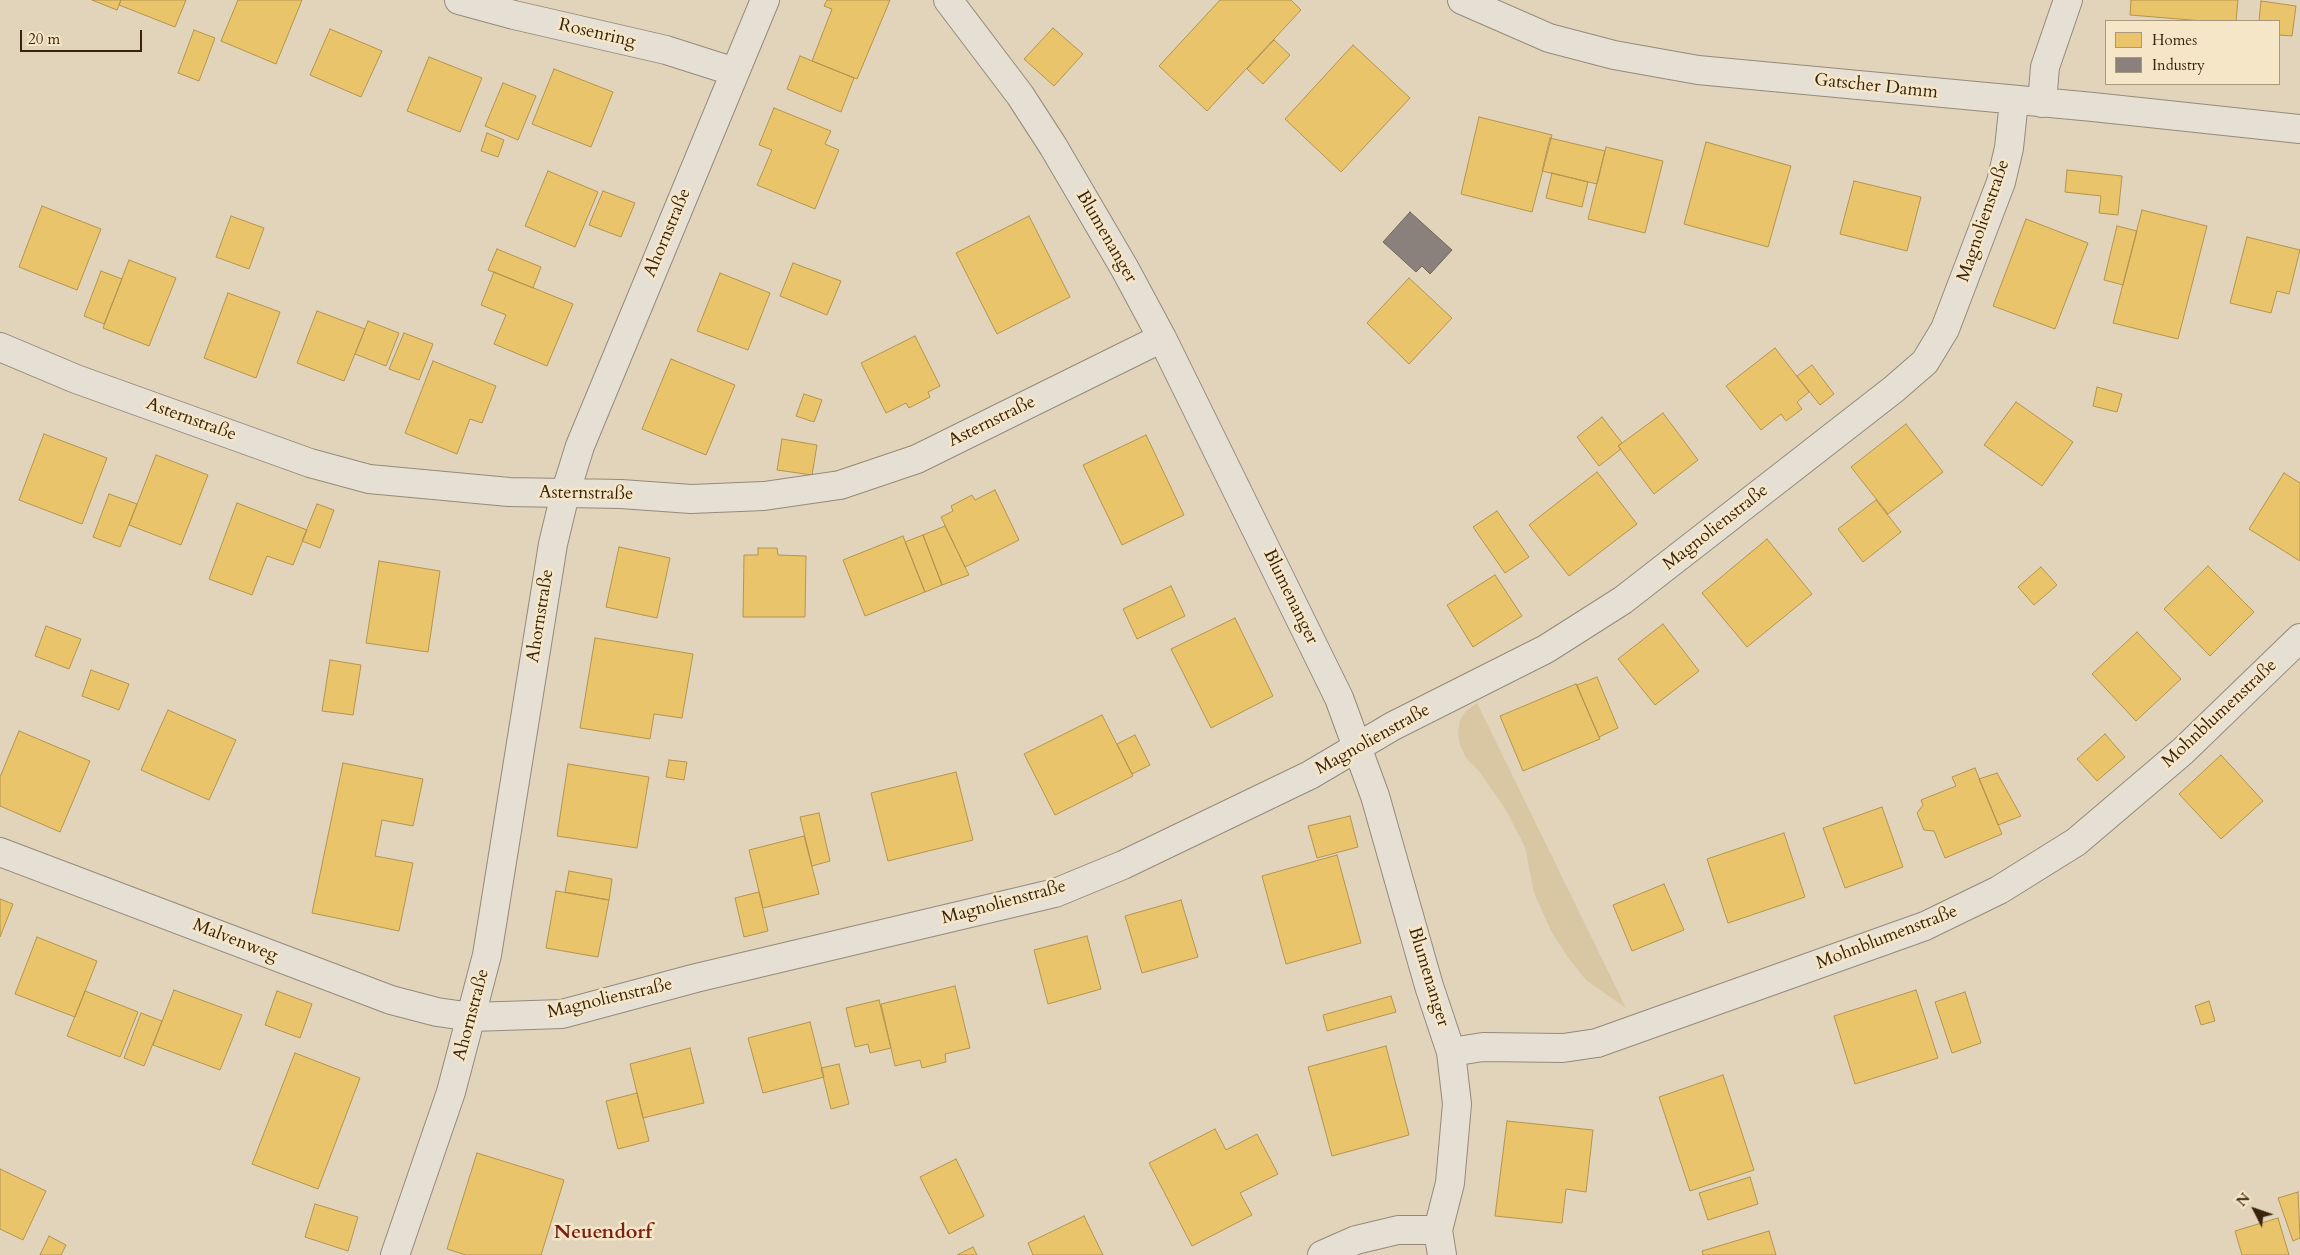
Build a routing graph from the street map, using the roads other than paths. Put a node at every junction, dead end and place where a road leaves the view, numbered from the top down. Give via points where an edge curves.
1 (459, 0) edge
2 (765, 0) edge
3 (948, 0) edge
4 (1462, 0) edge
5 (2068, 0) edge
6 (735, 72) junction
7 (2014, 101) junction
8 (2042, 103) junction
9 (2300, 129) edge
10 (1162, 338) junction
11 (0, 347) edge
12 (565, 494) junction
13 (2300, 638) edge
14 (1358, 747) junction
15 (0, 852) edge
16 (472, 1017) junction
17 (1451, 1052) junction
18 (1440, 1242) edge
19 (395, 1255) edge
20 (1322, 1255) edge

1 - 6 street, Rosenring via 666,50
2 - 6 street, Ahornstraße
3 - 10 street, Blumenanger via 1020,95 1053,146
4 - 7 street, Gatscher Damm via 1549,38 1614,55 1698,70
5 - 8 street via 2045,67
6 - 12 street, Ahornstraße via 580,446
7 - 8 street, Gatscher Damm
7 - 14 street, Magnolienstraße via 2010,148 2001,182 1945,329 1924,362 1894,389 1623,600 1546,650 1393,726
8 - 9 street, Gatscher Damm
10 - 12 street, Asternstraße via 917,458 840,484 755,496 691,498
10 - 14 street, Blumenanger via 1340,698
11 - 12 street, Asternstraße via 76,379 318,466 369,479
12 - 16 street, Ahornstraße via 553,544 487,955
13 - 17 street, Mohnblumenstraße via 2182,751 2076,842 1999,890 1958,910 1925,926 1598,1044 1563,1048 1483,1047
14 - 16 street, Magnolienstraße via 1310,775 1181,838 1055,893 696,978 562,1014
14 - 17 street, Blumenanger
15 - 16 street, Malvenweg via 391,1000 436,1012
16 - 19 street, Ahornstraße via 451,1092
17 - 18 street, Blumenanger via 1457,1104 1450,1183
18 - 20 street via 1398,1230 1356,1240

